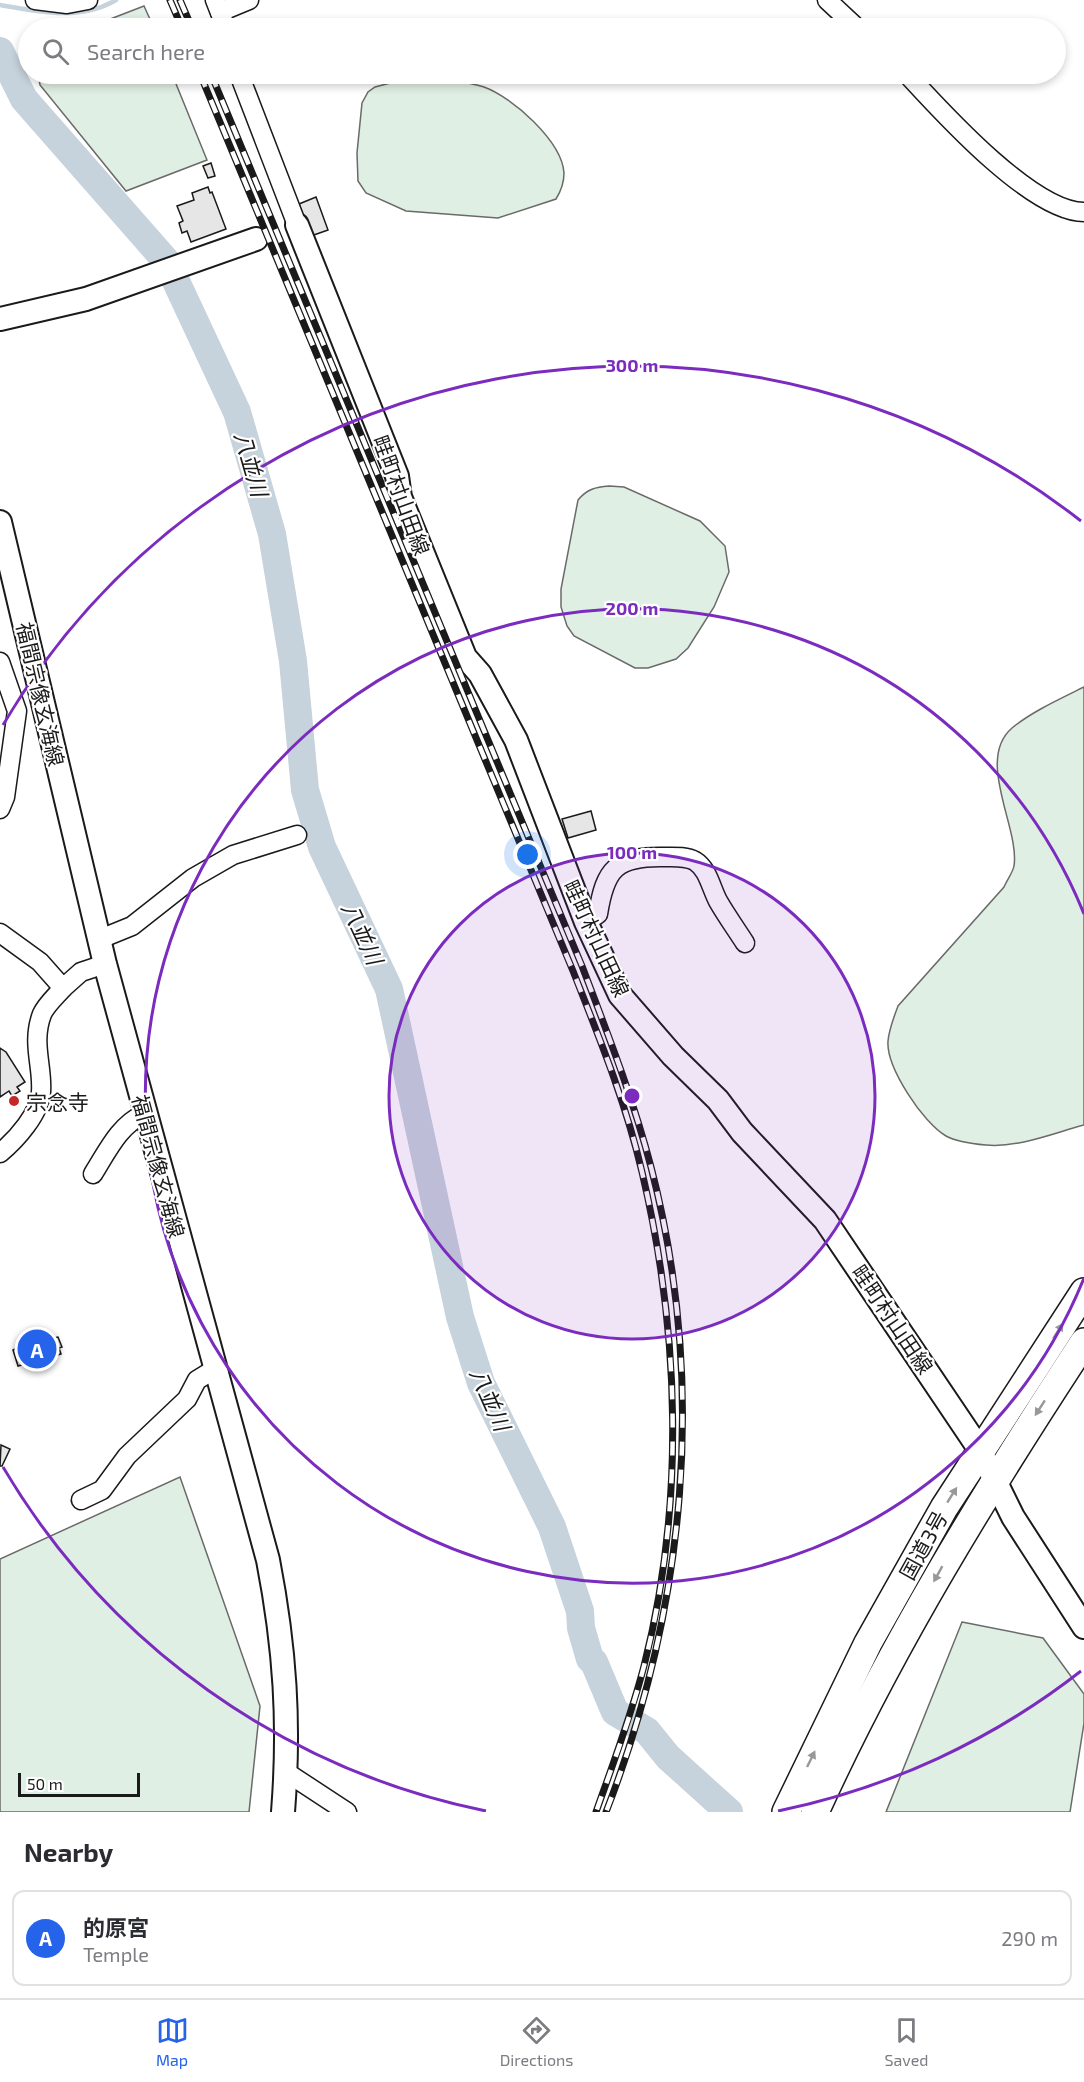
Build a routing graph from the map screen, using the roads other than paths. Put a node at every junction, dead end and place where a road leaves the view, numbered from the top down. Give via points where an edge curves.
1 (35, 0) edge
2 (88, 0) edge
3 (249, 0) edge
4 (827, 0) edge
5 (220, 13) edge
6 (846, 18) edge
7 (243, 84) edge
8 (917, 84) edge
9 (1084, 212) edge
10 (297, 225) joint
11 (256, 239) dead end
12 (0, 319) edge
13 (0, 522) edge
14 (1, 666) edge
15 (38, 680) junction
16 (12, 689) junction
17 (0, 809) edge
18 (297, 835) dead end
19 (586, 922) junction
20 (0, 933) edge
21 (100, 939) junction
22 (745, 943) dead end
23 (105, 964) junction
24 (63, 988) junction
25 (144, 1114) junction
26 (0, 1153) edge
27 (93, 1174) dead end
28 (1084, 1292) edge
29 (1084, 1342) edge
30 (215, 1369) junction
31 (980, 1450) junction
32 (993, 1480) junction
33 (81, 1500) dead end
34 (1084, 1627) edge
35 (286, 1772) junction
36 (283, 1812) edge
37 (347, 1812) edge
38 (786, 1812) edge
39 (814, 1812) edge

1 - 2 street via 67,4
3 - 5 street
4 - 6 street
7 - 10 street
8 - 9 street via 957,126 1038,197
10 - 19 main road, 畦町村山田線 via 465,657 480,674 516,740
11 - 12 main road via 86,299
13 - 15 main road, 福間宗像玄海線
14 - 16 street
15 - 16 street
15 - 21 main road, 福間宗像玄海線
16 - 17 street via 17,711 15,733
18 - 21 street via 233,855 193,878 132,926
19 - 22 street via 598,914 602,884 613,870 638,857 684,858 703,869
19 - 31 main road, 畦町村山田線 via 620,995 825,1220
20 - 24 street via 40,962
21 - 23 main road, 福間宗像玄海線
23 - 24 street via 81,972
23 - 25 main road, 福間宗像玄海線
24 - 26 street via 43,1012 38,1034 41,1094 18,1139
25 - 27 street via 132,1119 120,1132
25 - 30 main road, 福間宗像玄海線
31 -> 28 highway, 国道3号
29 -> 32 highway, 国道3号
30 - 33 street via 196,1380 186,1399 128,1456 102,1490
30 - 35 main road, 福間宗像玄海線 via 277,1606 287,1697
31 - 32 main road, 畦町村山田線
38 -> 31 highway, 国道3号 via 868,1642
32 - 34 main road, 畦町村山田線
32 -> 39 highway, 国道3号 via 897,1648
35 - 36 main road, 福間宗像玄海線
35 - 37 street

